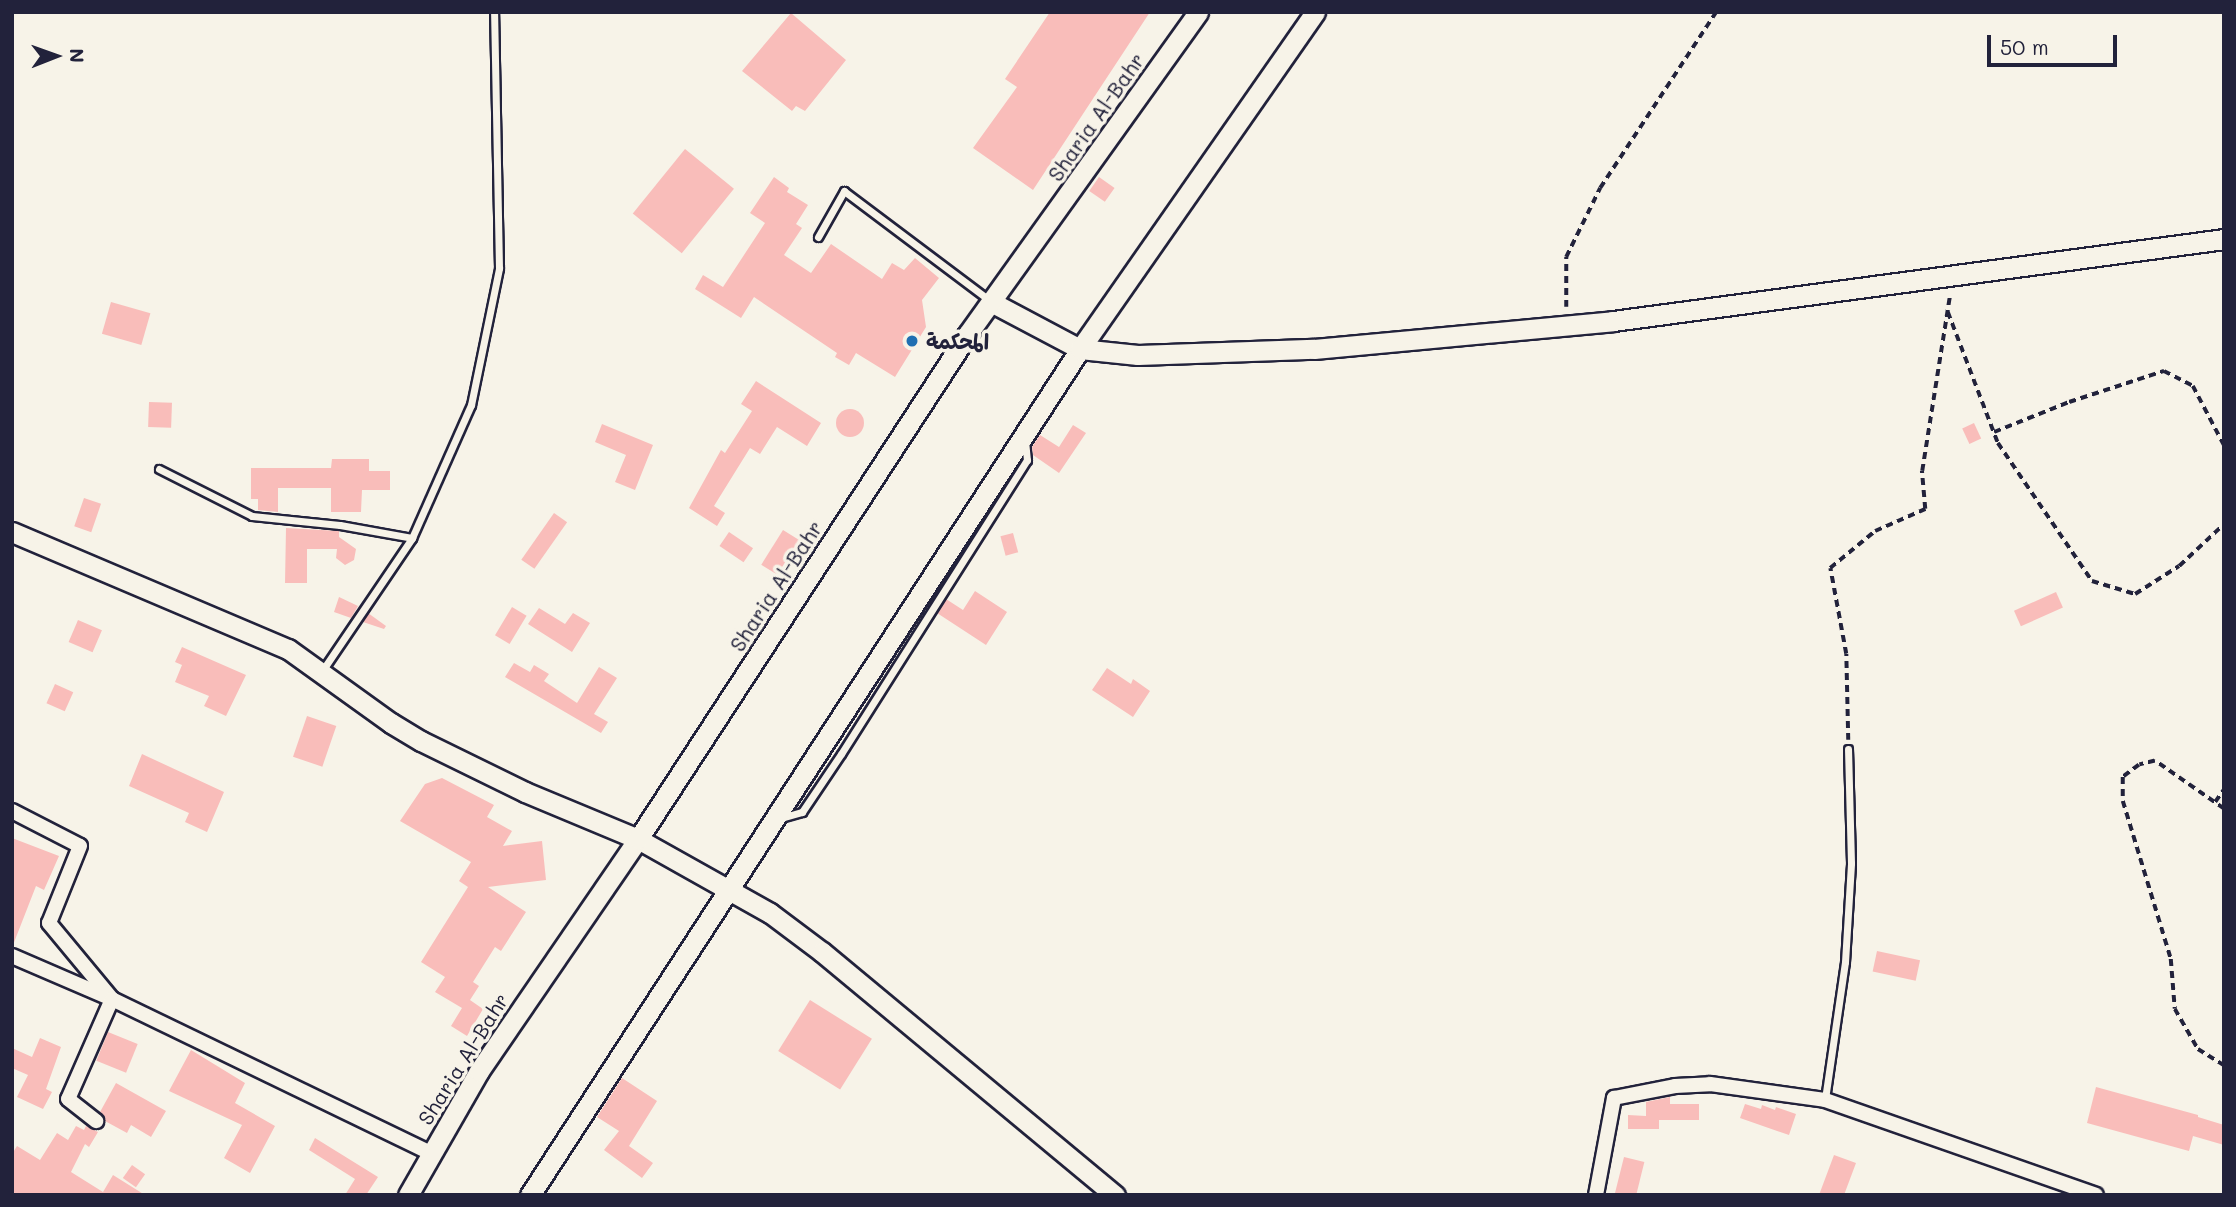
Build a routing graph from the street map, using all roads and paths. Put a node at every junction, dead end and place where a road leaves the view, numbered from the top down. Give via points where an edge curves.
1 (494, 12) edge
2 (1198, 12) edge
3 (1315, 12) edge
4 (1716, 12) edge
5 (818, 237) dead end
6 (2224, 239) edge
7 (1954, 275) junction
8 (993, 303) junction
9 (1947, 310) junction
10 (1566, 325) junction
11 (1080, 349) junction
12 (1994, 432) junction
13 (2224, 445) edge
14 (159, 469) dead end
15 (2224, 524) edge
16 (12, 531) edge
17 (412, 538) junction
18 (322, 671) junction
19 (1848, 749) joint
20 (2224, 789) edge
21 (2215, 802) junction
22 (2224, 809) edge
23 (12, 811) edge
24 (638, 839) junction
25 (728, 888) junction
26 (12, 956) edge
27 (112, 999) junction
28 (2224, 1065) edge
29 (1825, 1100) junction
30 (96, 1121) dead end
31 (431, 1153) junction
32 (408, 1195) edge
33 (530, 1195) edge
34 (1115, 1195) edge
35 (1596, 1195) edge
36 (2096, 1195) edge

1 - 17 lane via 499,268 471,405
2 - 8 main road, Sharia Al-Bahr
3 - 11 main road
4 - 10 path via 1600,188 1566,257
5 - 8 lane via 844,191
6 - 7 main road
7 - 9 path
7 - 10 main road
8 - 11 main road
8 - 24 main road, Sharia Al-Bahr via 967,335
9 - 12 path
9 - 19 path via 1922,471 1925,509 1875,531 1830,568 1846,654
10 - 11 main road via 1314,349 1138,355
11 - 25 main road
12 - 13 path via 2164,372 2193,386
12 - 15 path via 2092,581 2135,594 2179,566
14 - 17 lane via 252,516
16 - 18 main road via 288,649
17 - 18 lane
18 - 24 main road via 421,741 525,792
19 - 29 lane via 1851,863 1845,962
20 - 21 path
21 - 22 path
21 - 28 path via 2155,761 2123,776 2123,801 2172,959 2175,1009 2198,1049
23 - 27 street via 80,846 49,923
24 - 25 main road
24 - 31 main road, Sharia Al-Bahr via 479,1071
25 - 33 main road
25 - 34 main road via 822,952
26 - 27 street
27 - 30 street via 68,1099
27 - 31 street
29 - 35 street via 1710,1084 1614,1098
29 - 36 street
31 - 32 main road, Sharia Al-Bahr

